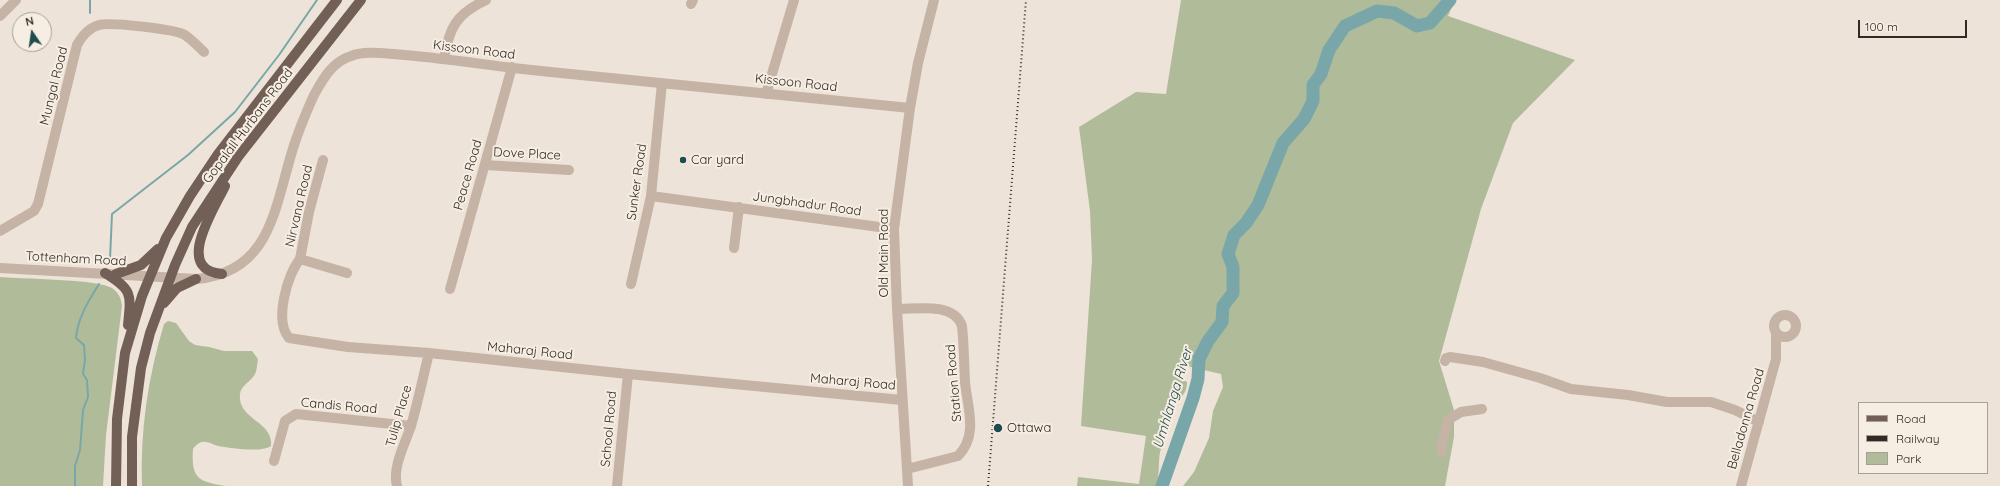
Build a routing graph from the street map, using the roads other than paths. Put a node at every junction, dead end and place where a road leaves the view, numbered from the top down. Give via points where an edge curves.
1 (16, 0) edge
2 (337, 0) edge
3 (361, 0) edge
4 (486, 0) edge
5 (794, 0) edge
6 (934, 0) edge
7 (1, 14) edge
8 (204, 52) dead end
9 (444, 59) junction
10 (512, 68) junction
11 (662, 83) junction
12 (766, 94) junction
13 (910, 108) junction
14 (238, 157) junction
15 (323, 160) dead end
16 (485, 165) junction
17 (569, 170) dead end
18 (651, 196) junction
19 (739, 207) junction
20 (894, 229) junction
21 (170, 230) junction
22 (0, 231) edge
23 (734, 248) dead end
24 (300, 259) junction
25 (0, 268) edge
26 (105, 273) junction
27 (347, 273) dead end
28 (116, 274) junction
29 (222, 274) junction
30 (150, 277) junction
31 (170, 278) junction
32 (196, 279) junction
33 (631, 284) dead end
34 (450, 289) dead end
35 (160, 308) junction
36 (897, 309) junction
37 (1776, 333) junction
38 (1790, 337) junction
39 (125, 353) junction
40 (429, 353) junction
41 (1776, 359) junction
42 (1445, 361) dead end
43 (628, 374) junction
44 (902, 400) junction
45 (1482, 409) dead end
46 (1759, 422) junction
47 (410, 426) junction
48 (1442, 452) dead end
49 (274, 461) dead end
50 (907, 469) junction
51 (116, 486) edge
52 (132, 486) edge
53 (397, 486) edge
54 (617, 486) edge
55 (908, 486) edge
56 (1741, 486) edge

1 - 7 street
2 - 21 main road, Gopalall Hurbans Road via 218,154
3 - 14 main road, Gopalall Hurbans Road
4 - 9 street via 463,14 454,24
5 - 12 street
6 - 13 street, Old Main Road
8 - 22 street, Mungal Road via 184,34 168,30 101,24 82,35 77,45 38,204 34,211
9 - 10 street, Kissoon Road
9 - 29 street, Kissoon Road via 370,52 352,55 328,72 299,128 275,216 266,236 253,254 234,269
10 - 11 street, Kissoon Road
10 - 16 street, Peace Road
11 - 12 street, Kissoon Road
11 - 18 street, Sunker Road
12 - 13 street, Kissoon Road
13 - 20 street, Old Main Road
14 - 29 main road via 206,228 198,253 200,263 207,271
14 - 31 main road, Gopalall Hurbans Road via 192,227
15 - 24 street, Nirvana Road
16 - 17 street, Dove Place
16 - 34 street, Peace Road
18 - 19 street, Jungbhadur Road
18 - 33 street, Sunker Road
19 - 20 street, Jungbhadur Road
19 - 23 street, Jungbhadur Road
20 - 36 street, Old Main Road
21 - 28 main road via 155,253 147,260
21 - 30 main road, Gopalall Hurbans Road
24 - 27 street
24 - 40 street, Maharaj Road via 289,277 284,301 282,324 289,338 348,347
25 - 26 street, Tottenham Road
26 - 28 street, Tottenham Road
26 - 39 main road via 120,282 128,292 130,301
28 - 30 street, Tottenham Road
29 - 32 street, Kissoon Road
30 - 31 street, Tottenham Road
30 - 39 main road, Gopalall Hurbans Road via 135,316
31 - 32 street, Kissoon Road
31 - 35 main road, Gopalall Hurbans Road
32 - 35 main road via 177,288
35 - 52 main road, Gopalall Hurbans Road via 141,368 132,437
36 - 44 street, Old Main Road
36 - 50 street, Station Road via 945,310 959,318 962,326 965,383 970,413 969,436 958,456
37 - 38 street
37 - 38 street, Belladonna Road via 1776,319 1786,315 1793,318 1797,324 1796,332
37 - 41 street, Belladonna Road
38 - 41 street, Belladonna Road
39 - 51 main road, Gopalall Hurbans Road via 117,419
40 - 43 street, Maharaj Road
40 - 47 street, Tulip Place
41 - 46 street, Belladonna Road
42 - 46 street via 1450,357 1483,362 1571,389 1667,402 1711,402
43 - 44 street, Maharaj Road
43 - 54 street, School Road
44 - 50 street, Old Main Road
45 - 48 street via 1461,412 1448,420
46 - 56 street, Belladonna Road
47 - 49 street, Candis Road via 296,414 285,420
47 - 53 street, Tulip Place via 399,460
50 - 55 street, Old Main Road

